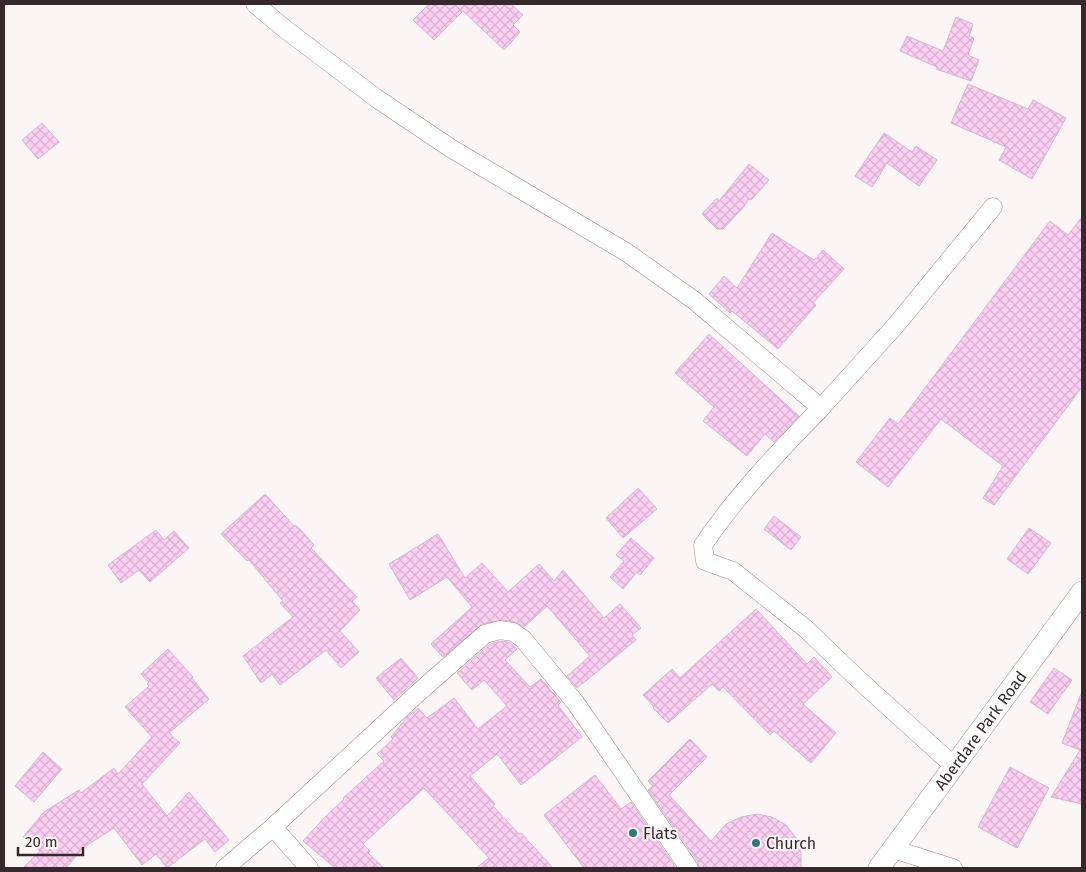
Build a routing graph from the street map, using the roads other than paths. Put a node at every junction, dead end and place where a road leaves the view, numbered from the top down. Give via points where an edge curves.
1 (255, 4) edge
2 (993, 207) dead end
3 (821, 408) junction
4 (1082, 592) edge
5 (955, 766) junction
6 (273, 827) junction
7 (893, 849) junction
8 (225, 868) edge
9 (309, 868) edge
10 (689, 868) edge
11 (879, 868) edge
12 (952, 868) edge

1 - 3 street via 376,98 452,149 626,252 695,300
2 - 3 street via 896,325
3 - 5 street via 718,523 703,545 705,561 733,571 806,629
4 - 5 street, Aberdare Park Road
5 - 7 street, Aberdare Park Road
6 - 8 street
6 - 9 street
6 - 10 street via 485,634 500,630 513,632 523,639 575,702
7 - 11 street, Aberdare Park Road
7 - 12 street

